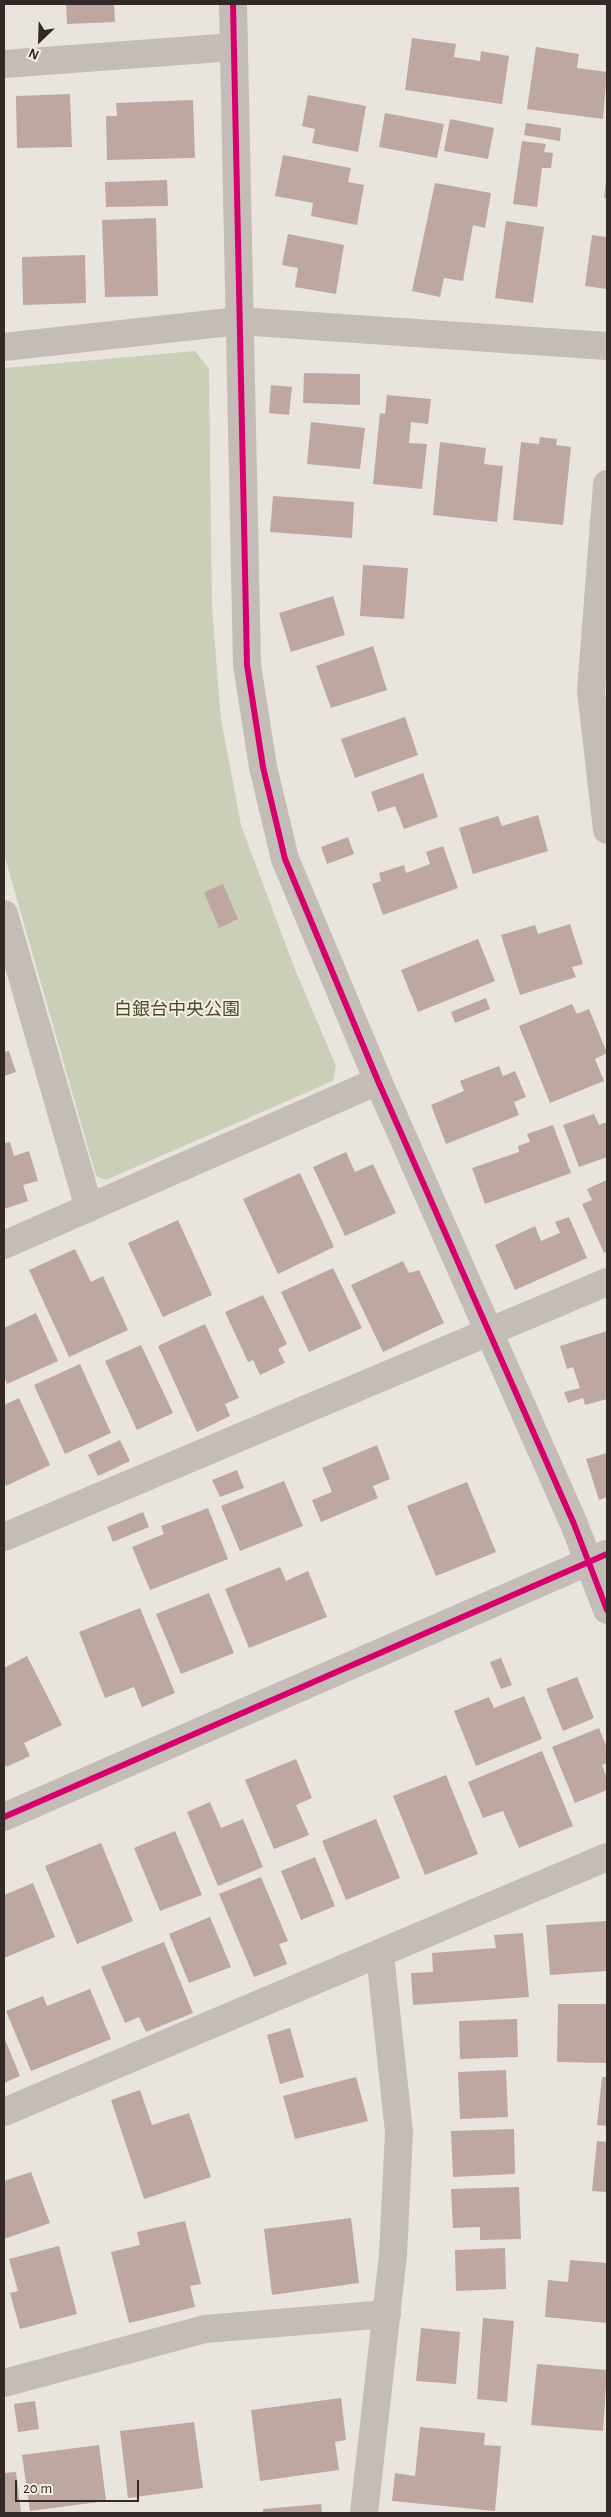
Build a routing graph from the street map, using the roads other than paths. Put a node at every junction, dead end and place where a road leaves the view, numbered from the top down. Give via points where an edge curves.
1 (233, 4) edge
2 (234, 47) junction
3 (4, 64) edge
4 (240, 321) junction
5 (607, 346) edge
6 (4, 347) edge
7 (607, 484) edge
8 (607, 830) edge
9 (4, 914) edge
10 (378, 1081) junction
11 (89, 1208) junction
12 (4, 1245) edge
13 (607, 1282) edge
14 (491, 1332) junction
15 (4, 1537) edge
16 (599, 1557) edge
17 (607, 1610) edge
18 (4, 1817) edge
19 (607, 1857) edge
20 (380, 1955) junction
21 (4, 2112) edge
22 (387, 2314) junction
23 (4, 2383) edge
24 (364, 2513) edge

1 - 2 street
2 - 3 street
2 - 4 street
4 - 5 street
4 - 6 street
4 - 10 street via 247,666 263,766 285,859
7 - 8 street via 591,691
9 - 11 street
10 - 11 street
10 - 14 street
11 - 12 street
13 - 14 street
14 - 15 street
14 - 16 street
16 - 17 street
16 - 18 street
19 - 20 street
20 - 21 street
20 - 22 street via 399,2132
22 - 23 street via 205,2330
22 - 24 street

